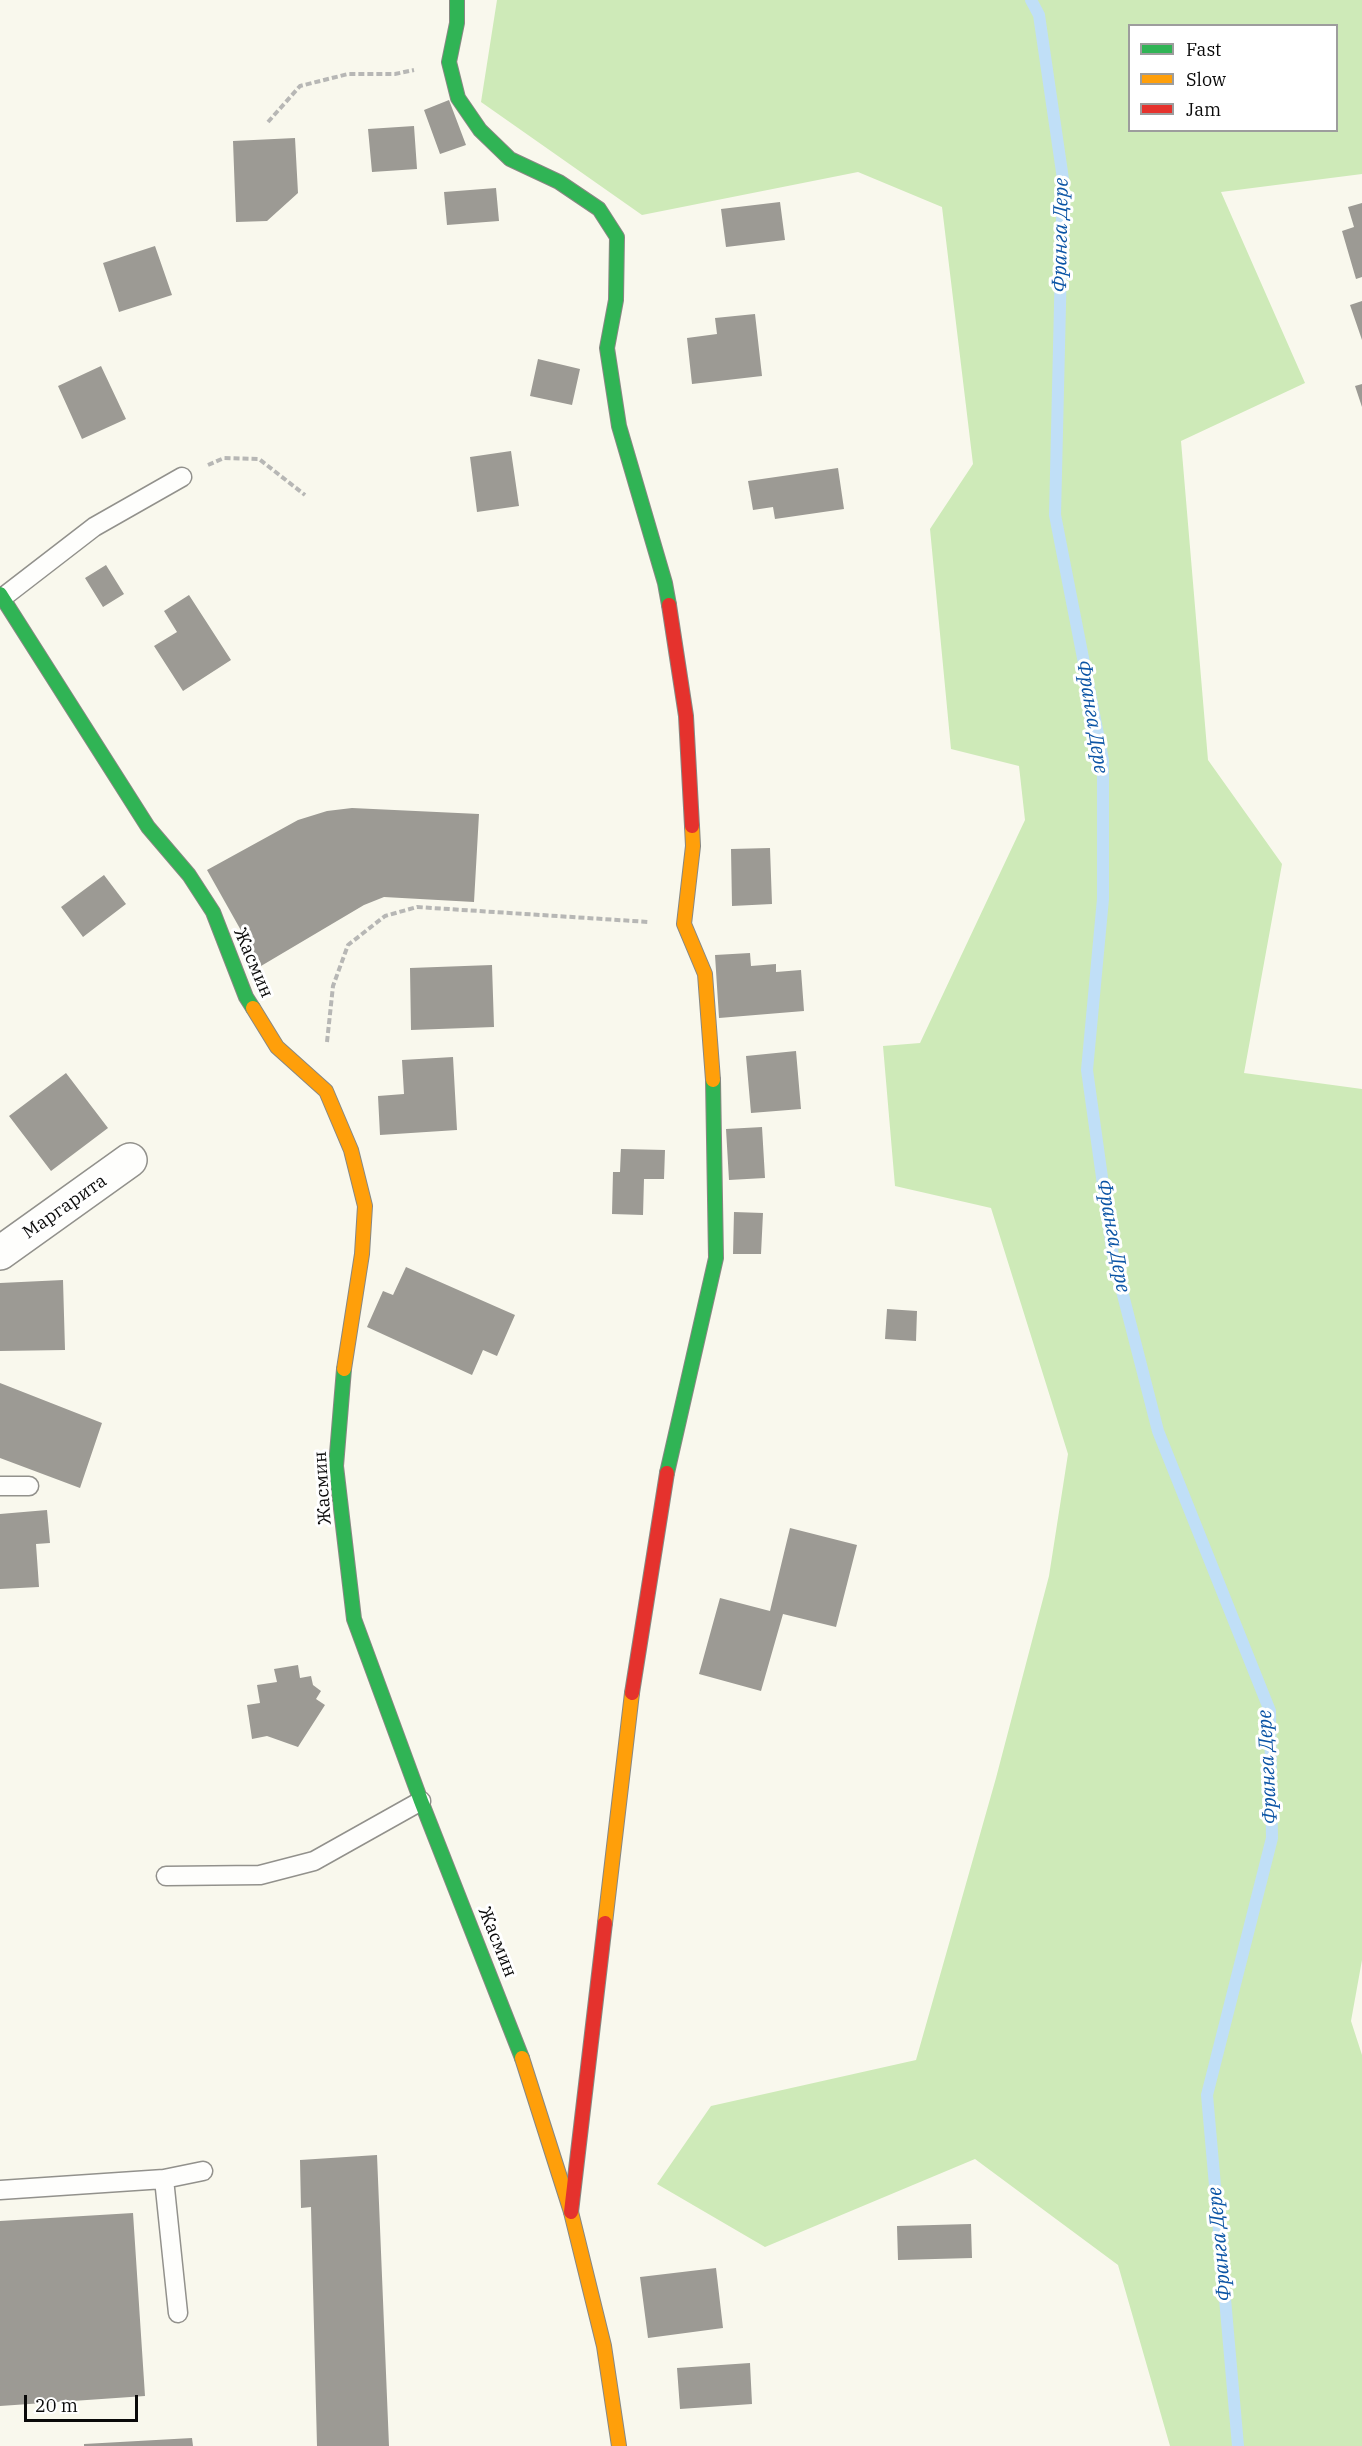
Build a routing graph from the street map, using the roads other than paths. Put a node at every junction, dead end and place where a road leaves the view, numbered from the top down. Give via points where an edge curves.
1 (457, 0) edge
2 (182, 477) road end
3 (1, 596) edge
4 (130, 1160) dead end
5 (0, 1252) edge
6 (0, 1486) edge
7 (29, 1486) dead end
8 (421, 1800) junction
9 (166, 1876) dead end
10 (203, 2171) dead end
11 (164, 2179) junction
12 (0, 2190) edge
13 (571, 2212) junction
14 (177, 2313) dead end
15 (619, 2446) edge

1 - 13 street via 449,62 458,98 480,130 510,159 559,182 599,209 617,237 616,300 607,348 619,426 665,583 687,716 693,846 684,924 705,974 714,1095 716,1258 662,1497 633,1685
2 - 3 lane via 94,527
3 - 8 street, Жасмин via 148,827 189,875 213,912 246,997 277,1047 326,1091 351,1150 365,1206 336,1466 354,1619
4 - 5 street, Маргарита
6 - 7 lane
8 - 9 lane via 314,1862 260,1875
8 - 13 street, Жасмин via 521,2053
10 - 11 lane
11 - 12 lane
11 - 14 lane
13 - 15 street, Жасмин via 604,2346

